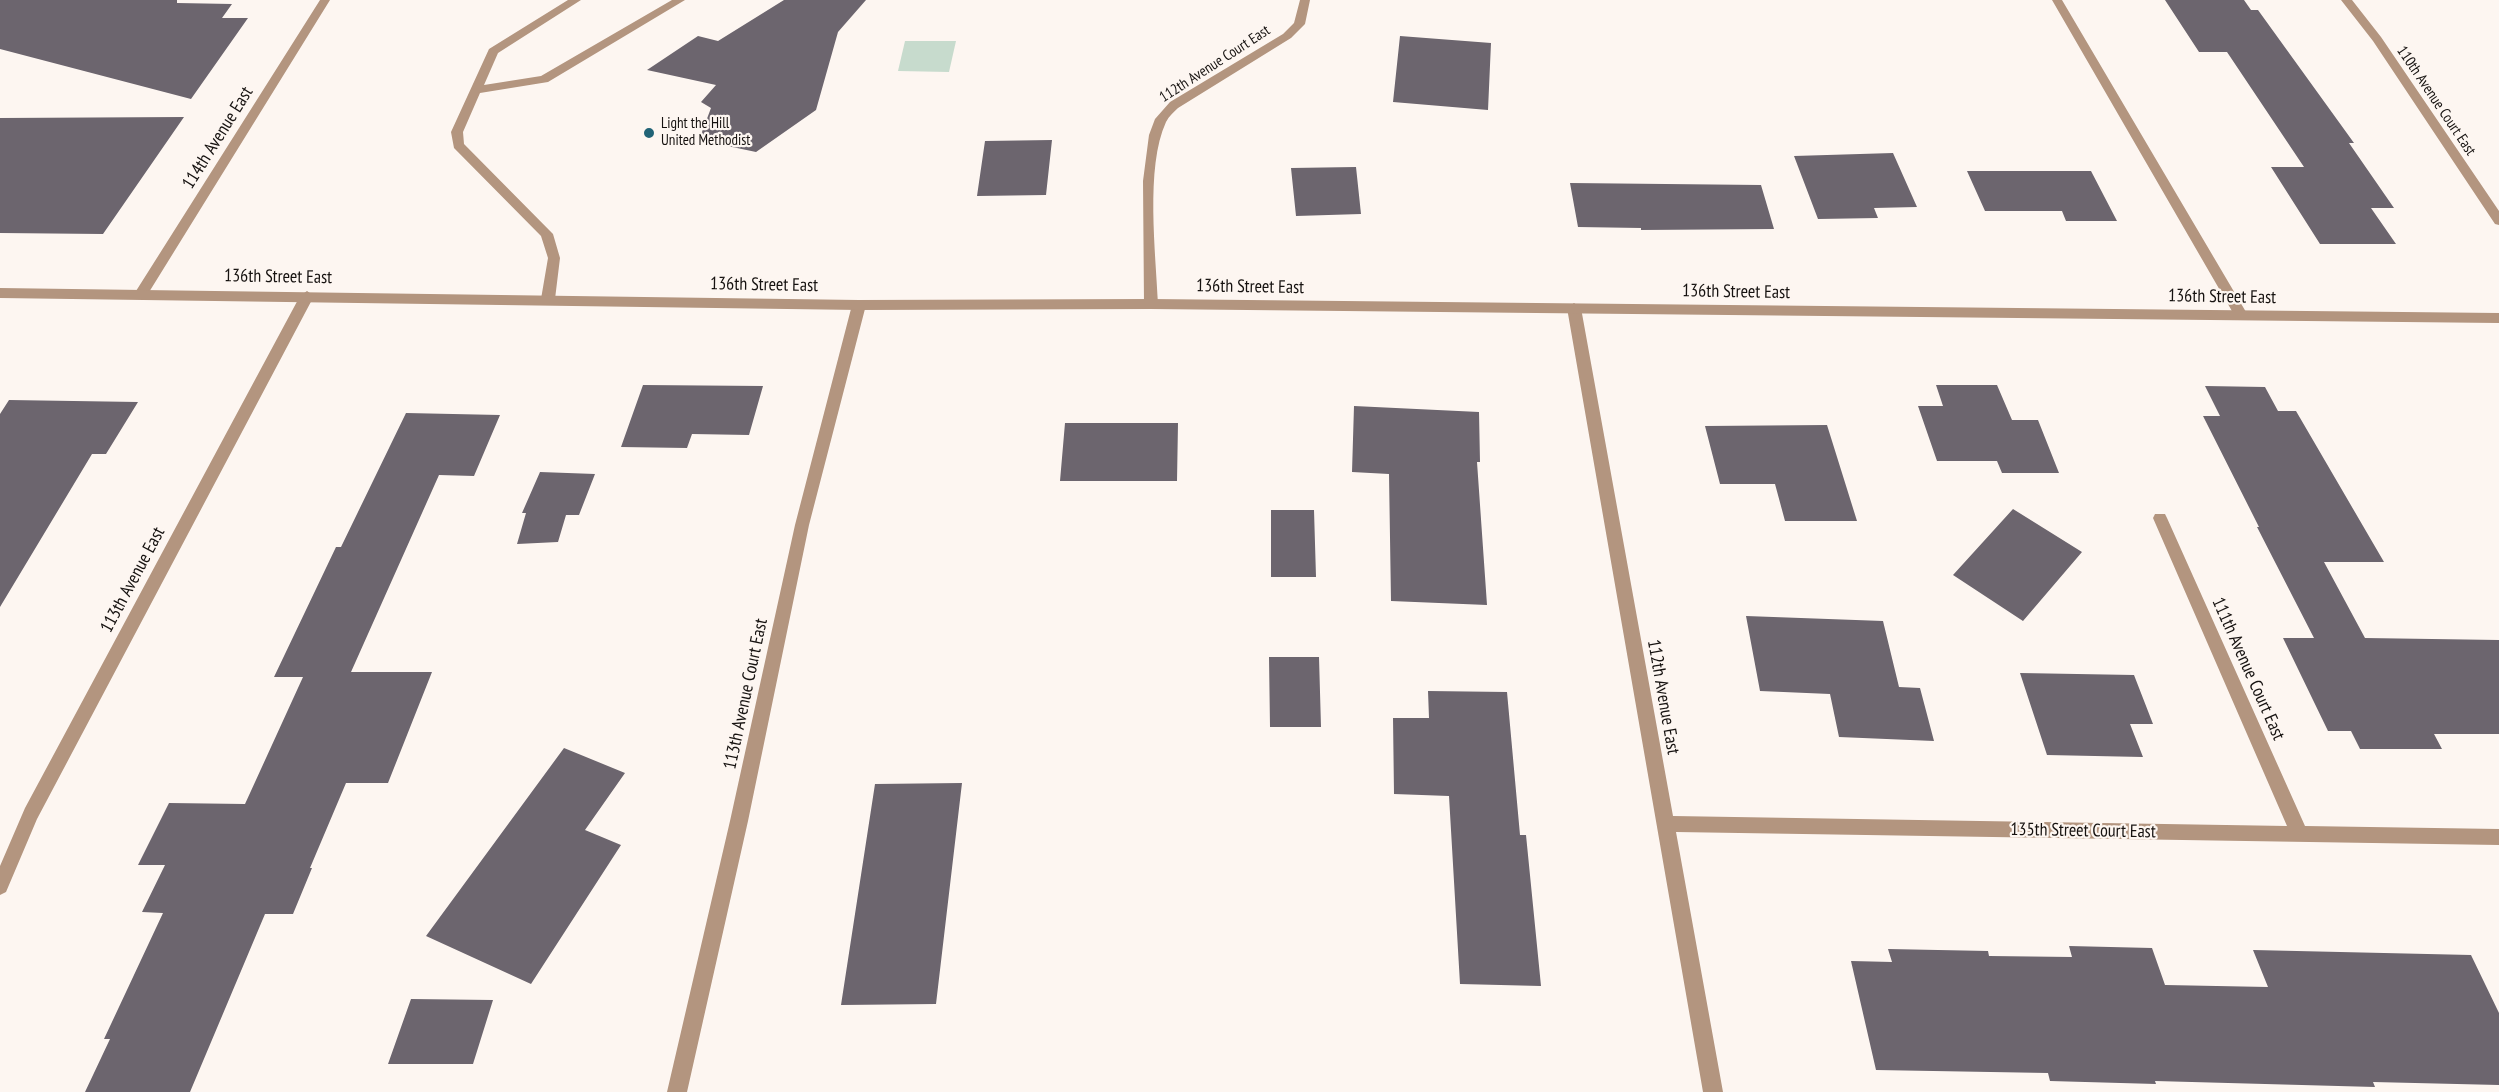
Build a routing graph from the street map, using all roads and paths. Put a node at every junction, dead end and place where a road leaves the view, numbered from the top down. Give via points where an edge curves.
1 (325, 0) edge
2 (576, 0) edge
3 (680, 0) edge
4 (1305, 0) edge
5 (2057, 0) edge
6 (2346, 0) edge
7 (476, 90) junction
8 (2499, 220) edge
9 (0, 293) edge
10 (141, 294) junction
11 (307, 296) junction
12 (548, 299) junction
13 (1151, 304) junction
14 (859, 305) junction
15 (1574, 308) junction
16 (2241, 315) junction
17 (2499, 318) edge
18 (2160, 518) dead end
19 (1667, 824) junction
20 (2300, 835) junction
21 (2499, 837) edge
22 (0, 886) edge
23 (677, 1092) edge
24 (1713, 1092) edge

1 - 10 street, 114th Avenue East
2 - 7 street via 493,51
3 - 7 street via 544,79
4 - 13 street, 112th Avenue Court East via 1299,24 1287,36 1174,105 1161,118 1149,175
5 - 16 street
6 - 8 street, 110th Avenue Court East via 2377,39
7 - 12 street via 457,132 458,145 547,234 554,258
9 - 10 street, 136th Street East
10 - 11 street, 136th Street East
11 - 12 street, 136th Street East
11 - 22 street, 113th Avenue East via 31,814
12 - 14 street, 136th Street East
13 - 14 street, 136th Street East
13 - 15 street, 136th Street East
14 - 23 street, 113th Avenue Court East via 802,525
15 - 16 street, 136th Street East
15 - 19 street, 112th Avenue East
16 - 17 street, 136th Street East
18 - 20 street, 111th Avenue Court East
19 - 20 street, 135th Street Court East
19 - 24 street, 112th Avenue East
20 - 21 street, 135th Street Court East

